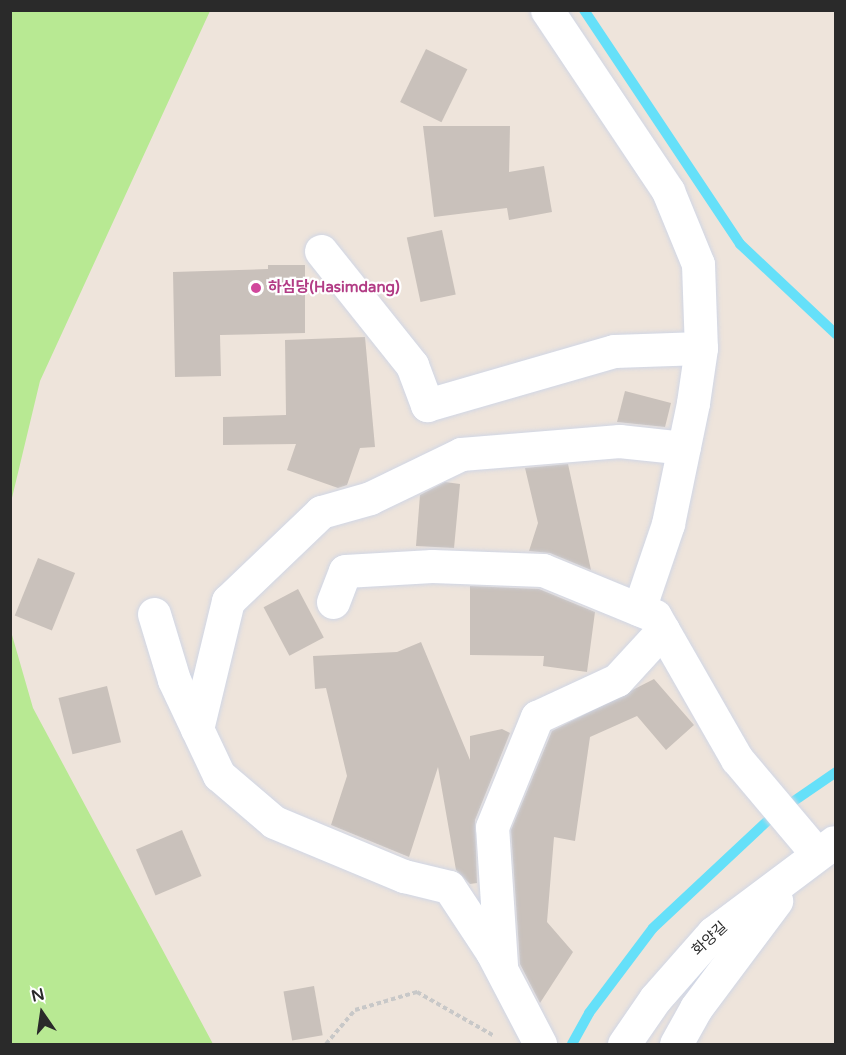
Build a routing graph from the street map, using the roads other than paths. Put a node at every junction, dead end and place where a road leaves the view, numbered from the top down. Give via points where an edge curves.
1 (547, 10) edge
2 (321, 251) dead end
3 (700, 348) junction
4 (684, 448) junction
5 (333, 602) dead end
6 (154, 614) dead end
7 (651, 620) junction
8 (197, 729) junction
9 (826, 847) edge
10 (501, 970) junction
11 (540, 1044) edge
12 (624, 1044) edge
13 (676, 1044) edge

1 - 3 street via 668,191 698,264
2 - 3 street via 412,365 426,405 614,351
3 - 4 street
4 - 7 street
4 - 8 street via 619,441 460,454 370,498 321,512 228,601
5 - 7 street via 345,571 432,566 543,570
6 - 8 street via 174,680
7 - 9 street via 752,776 791,823
7 - 10 street via 617,680 537,717 492,827
8 - 10 street via 219,775 274,822 404,876 449,887
9 - 12 street, 화양길 via 713,933 661,991
9 - 13 street, 화양길 via 760,919
10 - 11 street

